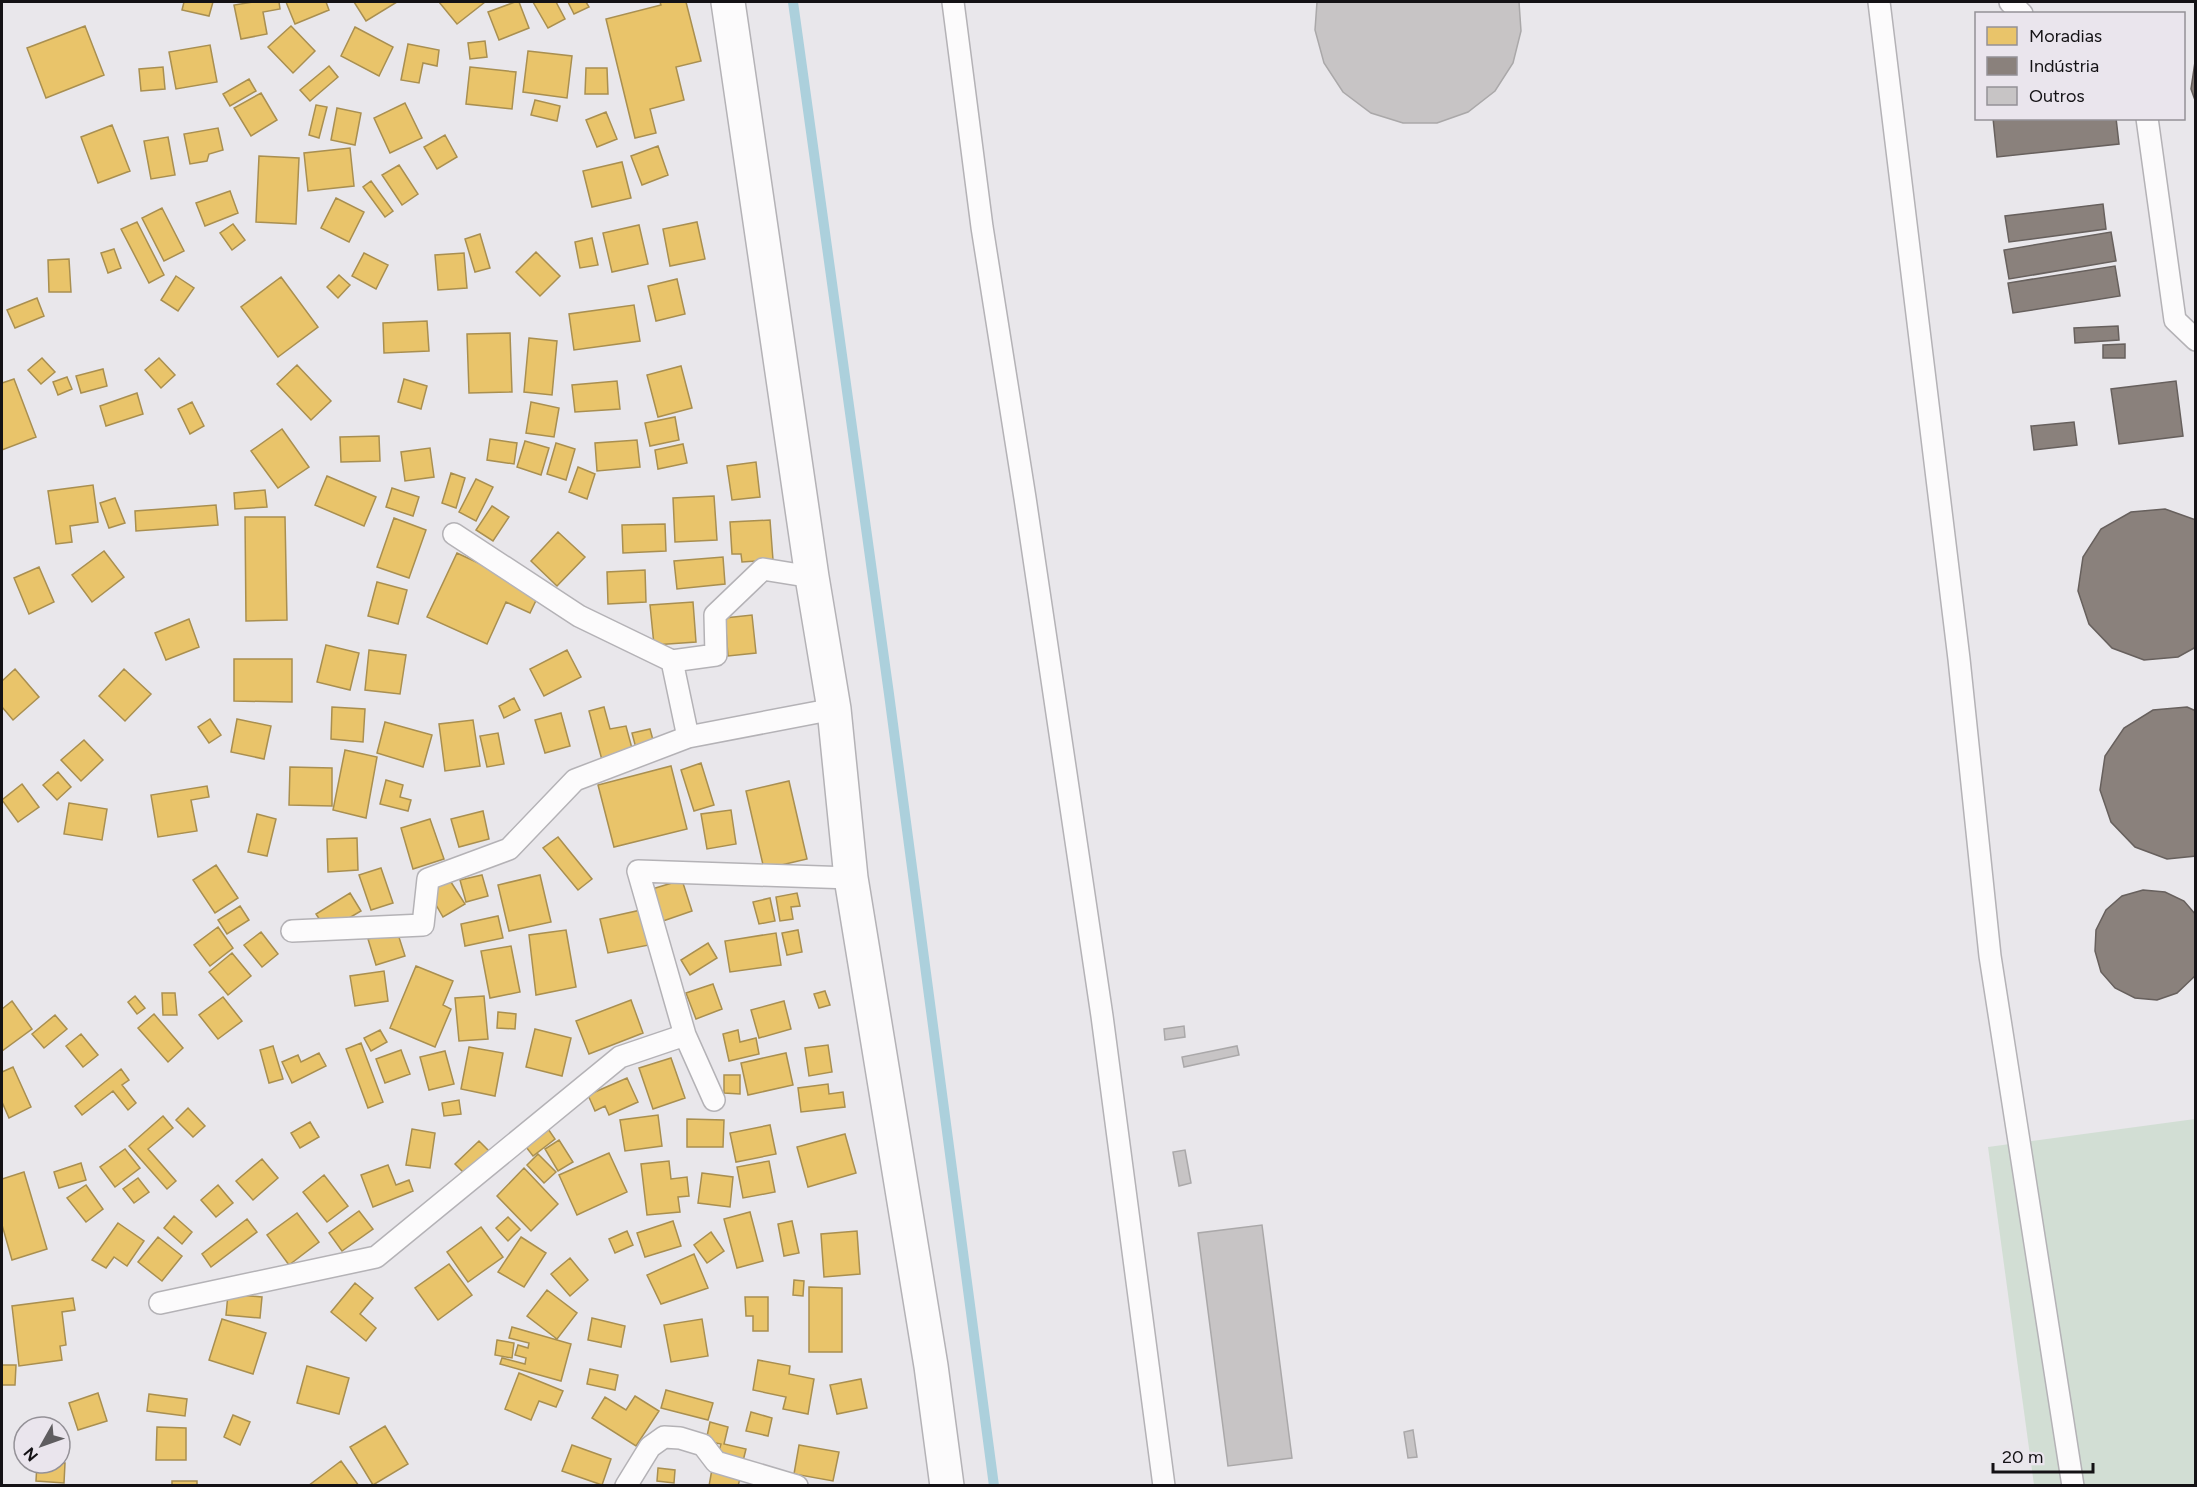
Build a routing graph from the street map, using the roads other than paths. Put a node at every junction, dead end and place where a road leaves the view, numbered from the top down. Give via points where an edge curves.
1 (728, 2) edge
2 (953, 2) edge
3 (1879, 2) edge
4 (2147, 120) edge
5 (2196, 340) edge
6 (454, 534) dead end
7 (812, 577) junction
8 (672, 661) junction
9 (834, 709) junction
10 (688, 737) junction
11 (851, 878) junction
12 (292, 931) dead end
13 (685, 1035) junction
14 (714, 1100) dead end
15 (160, 1303) dead end
16 (626, 1485) edge
17 (797, 1485) edge
18 (947, 1485) edge
19 (1164, 1485) edge
20 (2073, 1485) edge

1 - 7 street
2 - 19 lane via 982,227 1101,1004
3 - 20 lane via 1990,956
4 - 5 lane via 2175,320
6 - 8 lane via 579,616
7 - 8 lane via 763,569 715,615 716,655
7 - 9 street
8 - 10 lane
9 - 10 lane
9 - 11 street
10 - 12 lane via 575,780 508,849 428,879 423,925
11 - 13 lane via 638,871
11 - 18 street
13 - 14 lane
13 - 15 lane via 620,1057 376,1257
16 - 17 lane via 650,1446 664,1437 703,1445 716,1462

